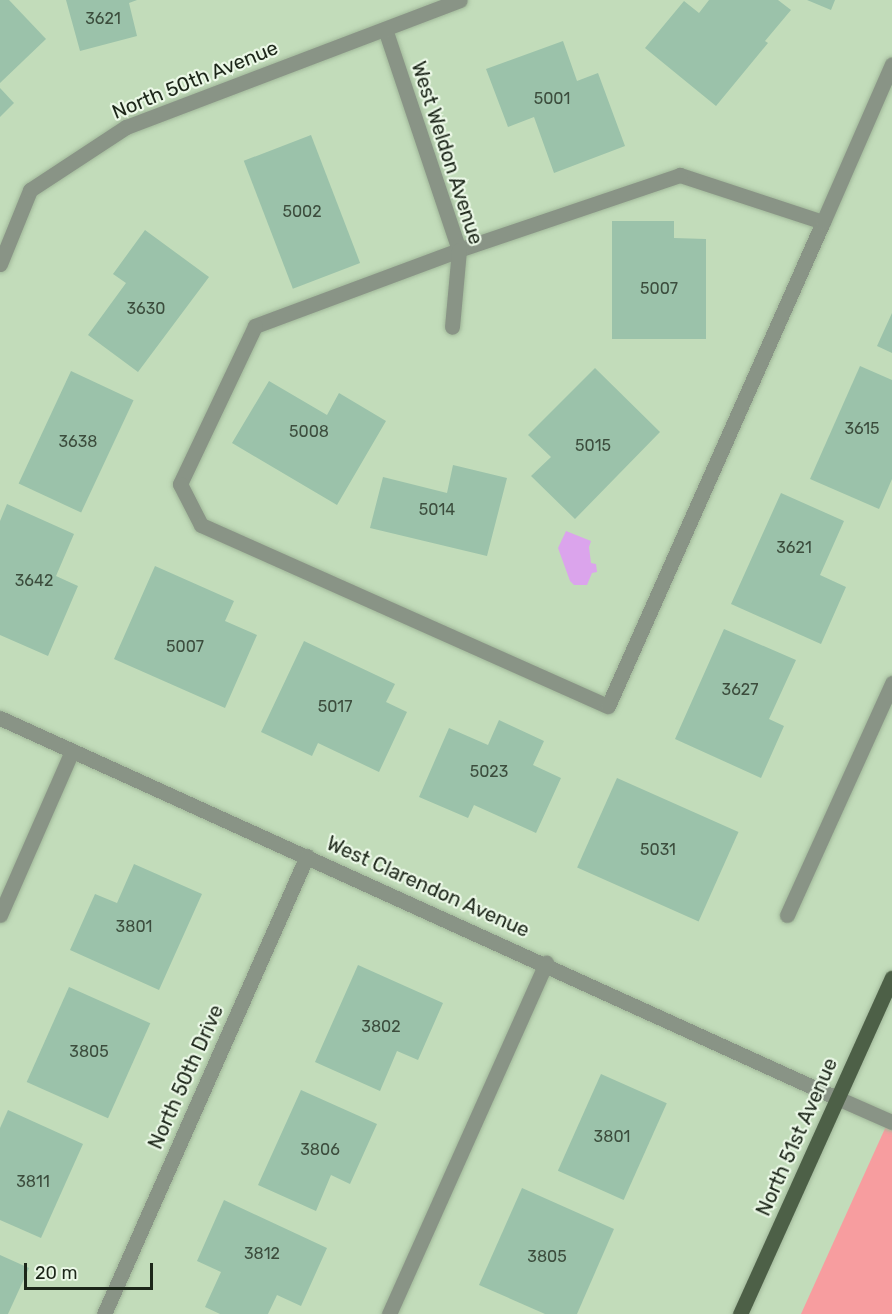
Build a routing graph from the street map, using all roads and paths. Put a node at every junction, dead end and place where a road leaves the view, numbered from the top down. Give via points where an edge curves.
1 (459, 0) edge
2 (385, 29) junction
3 (892, 64) edge
4 (823, 222) junction
5 (459, 250) junction
6 (0, 264) edge
7 (452, 327) dead end
8 (892, 683) edge
9 (0, 718) edge
10 (72, 751) junction
11 (307, 856) junction
12 (0, 915) edge
13 (787, 915) dead end
14 (546, 963) junction
15 (892, 978) edge
16 (837, 1098) junction
17 (892, 1122) edge
18 (104, 1314) edge
19 (389, 1314) edge
20 (740, 1314) edge

1 - 2 street, North 50th Avenue
2 - 5 street, West Weldon Avenue
2 - 6 street, North 50th Avenue via 126,127 30,190
3 - 4 street
4 - 5 street via 680,175
4 - 5 street via 608,706 201,525 180,484 255,326
5 - 7 street, West Weldon Avenue
8 - 13 street
9 - 10 street, West Clarendon Avenue
10 - 11 street, West Clarendon Avenue
10 - 12 street
11 - 14 street, West Clarendon Avenue
11 - 18 street, North 50th Drive
14 - 16 street, West Clarendon Avenue
14 - 19 street
15 - 16 main road, North 51st Avenue
16 - 17 street, West Clarendon Avenue
16 - 20 main road, North 51st Avenue

